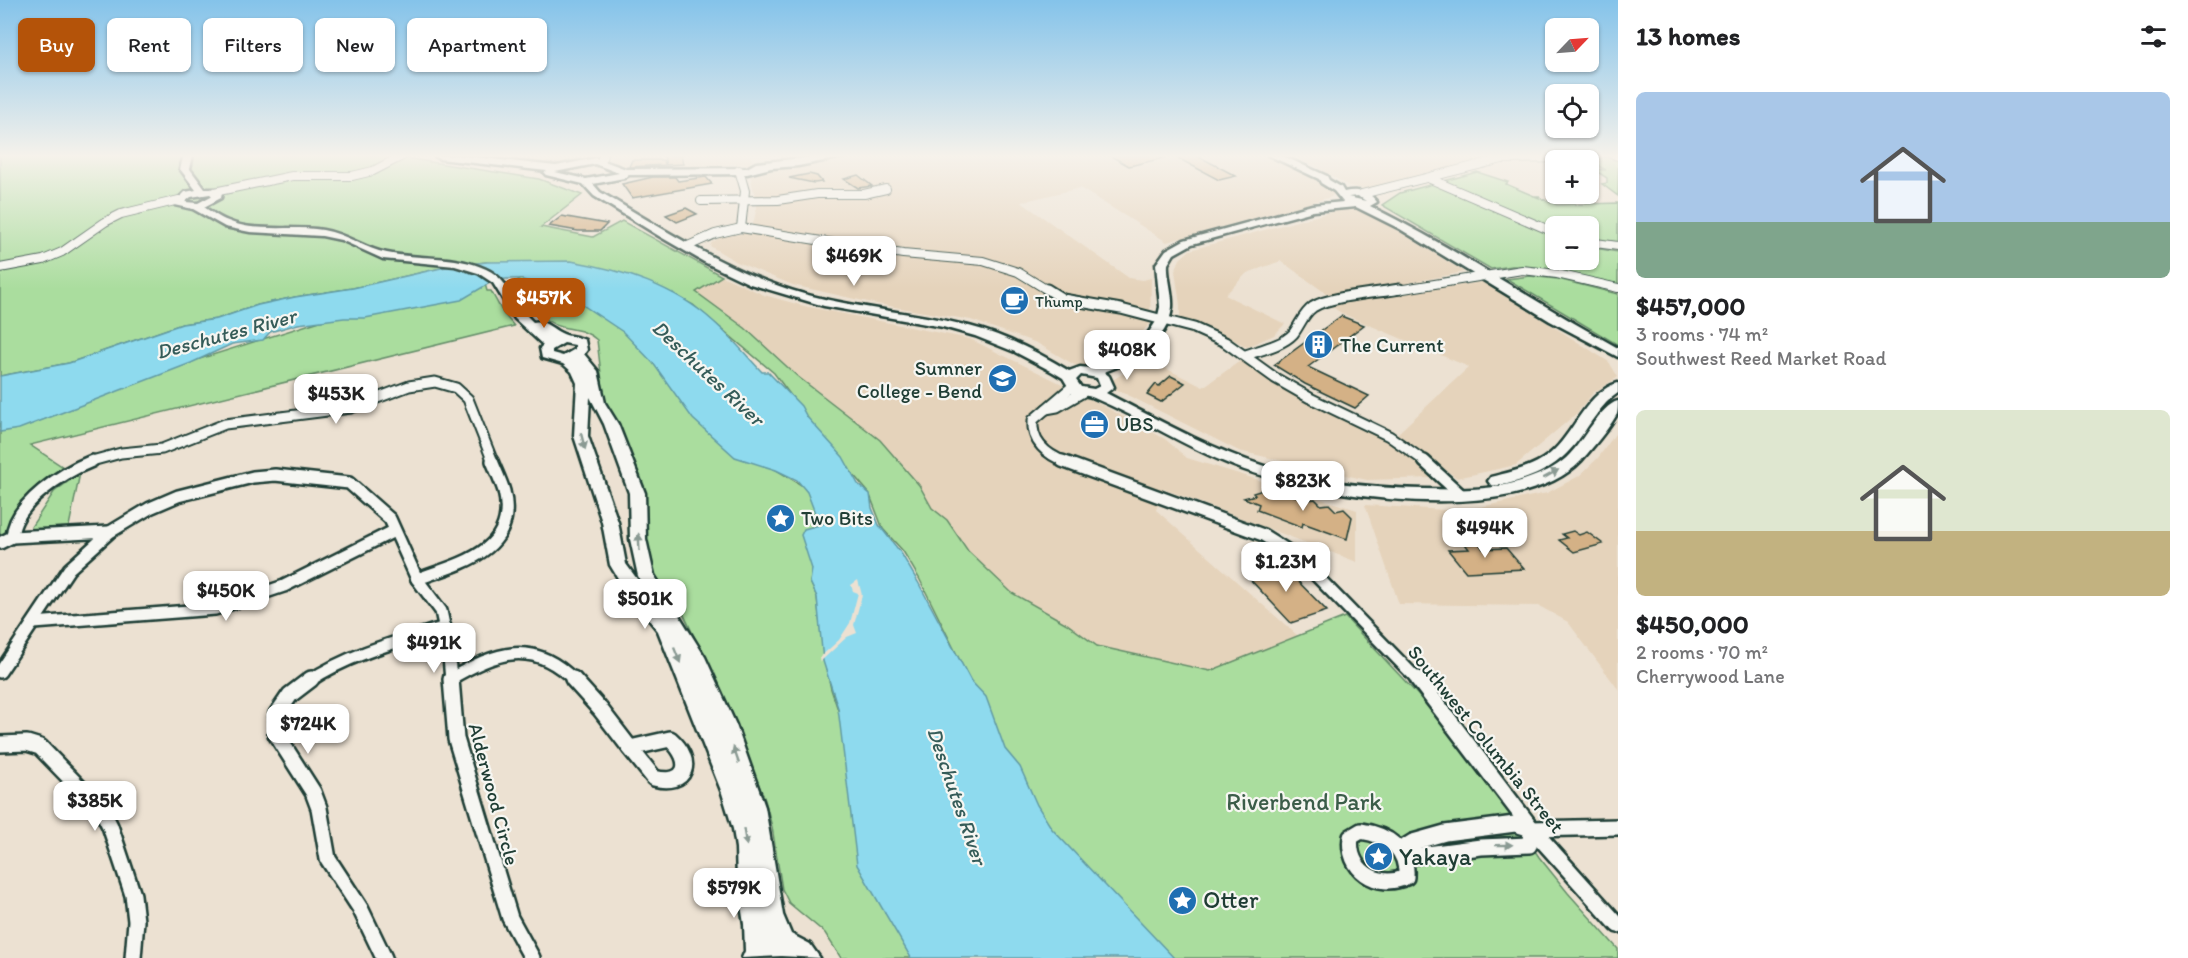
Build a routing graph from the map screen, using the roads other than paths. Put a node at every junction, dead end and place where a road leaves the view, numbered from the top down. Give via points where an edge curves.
1 (183, 200) joint
2 (208, 200) edge
3 (213, 200) edge
4 (608, 200) edge
5 (620, 200) edge
6 (780, 200) edge
7 (1333, 200) edge
8 (1354, 200) edge
9 (1359, 200) edge
10 (1361, 200) edge
11 (1377, 200) edge
12 (1479, 200) edge
13 (700, 201) dead end
14 (745, 201) junction
15 (1372, 202) junction
16 (195, 206) junction
17 (1312, 208) junction
18 (1404, 227) junction
19 (741, 228) junction
20 (1545, 228) edge
21 (1599, 243) edge
22 (691, 244) junction
23 (1618, 246) edge
24 (0, 268) edge
25 (1484, 275) junction
26 (1618, 288) edge
27 (518, 310) junction
28 (1554, 318) junction
29 (1163, 320) junction
30 (555, 342) junction
31 (1618, 353) edge
32 (1246, 355) junction
33 (572, 356) junction
34 (1618, 361) edge
35 (1088, 382) junction
36 (1618, 387) edge
37 (1618, 405) edge
38 (1457, 491) junction
39 (394, 531) junction
40 (110, 532) junction
41 (12, 537) junction
42 (0, 543) edge
43 (417, 579) junction
44 (34, 623) junction
45 (445, 627) junction
46 (0, 672) edge
47 (450, 679) junction
48 (0, 744) edge
49 (629, 748) dead end
50 (1618, 827) edge
51 (1532, 829) junction
52 (1403, 854) dead end
53 (1618, 925) edge
54 (783, 943) junction
55 (755, 956) edge
56 (133, 958) edge
57 (384, 958) edge
58 (532, 958) edge
59 (808, 958) edge

1 - 16 main road
1 - 24 street via 113,219 53,256
2 - 16 main road
3 - 27 main road via 211,211 241,224 329,230 379,251 460,260 487,268 508,285
4 - 22 main road
5 - 22 main road
6 - 14 street
7 - 17 main road
8 - 17 main road
9 - 18 main road
10 - 15 main road
11 - 15 street
12 - 20 street
13 - 14 street
14 - 19 street
15 - 18 main road
16 - 27 main road via 225,224 322,233 344,238 376,254 444,261 482,270 497,281
17 - 29 main road via 1175,248 1162,264 1166,305
18 - 25 main road
19 - 22 street
19 - 29 street via 925,257 983,261 1018,272 1063,299
21 - 23 street
22 - 35 main road via 783,285 980,327 1021,344
25 - 26 street via 1538,271
25 - 28 main road
25 - 32 street via 1321,304 1307,312 1293,334 1283,341
27 - 30 main road via 544,337
28 - 31 main road
28 - 34 main road
29 - 32 street via 1207,333
29 - 35 main road, Southwest Columbia Street via 1148,341 1121,360 1117,369
30 - 33 main road via 573,339 581,344 581,350
30 - 33 main road via 544,351 546,355 554,359
32 - 38 street via 1310,398 1389,436 1435,469
54 -> 33 main road via 772,915 754,807 726,725 687,639 646,576 638,539 637,493 611,424 598,403 591,371
33 -> 55 main road via 584,384 581,436 610,522 618,565 665,627 741,820 756,924
35 - 38 main road via 1209,450 1242,464 1290,478 1371,493
35 - 51 street, Southwest Columbia Street via 1033,420 1034,437 1045,451 1062,461 1263,535 1298,557 1418,679
36 - 38 main road via 1601,398 1550,460 1507,479
38 -> 37 main road via 1524,485 1566,466
39 - 40 street, Alderwood Circle via 390,519 349,483 275,475 240,479 178,496
39 - 43 street, Alderwood Circle
39 - 44 street via 236,604 215,609
40 - 41 street
40 - 44 street, Alderwood Circle via 69,569
41 - 42 street
41 - 43 street via 17,519 42,491 65,473 94,461 122,453 163,449 227,424 353,408 415,384 441,382 464,392 468,399 504,492 505,523 492,546 478,556
43 - 45 street, Alderwood Circle via 441,611
44 - 46 street, Alderwood Circle
45 - 47 street, Alderwood Circle
45 - 57 street via 363,656 303,683 279,708 276,722 276,734 314,795 328,859 357,902
47 - 49 street via 504,654 539,654 585,692
47 - 58 street, Alderwood Circle via 456,739 498,882 510,918
48 - 56 street via 27,743 40,747 103,812 134,895
50 - 51 street
51 - 52 street via 1529,845 1491,846 1426,858
51 - 53 street, Southwest Columbia Street
54 - 55 main road via 765,948
54 - 59 main road via 794,946

